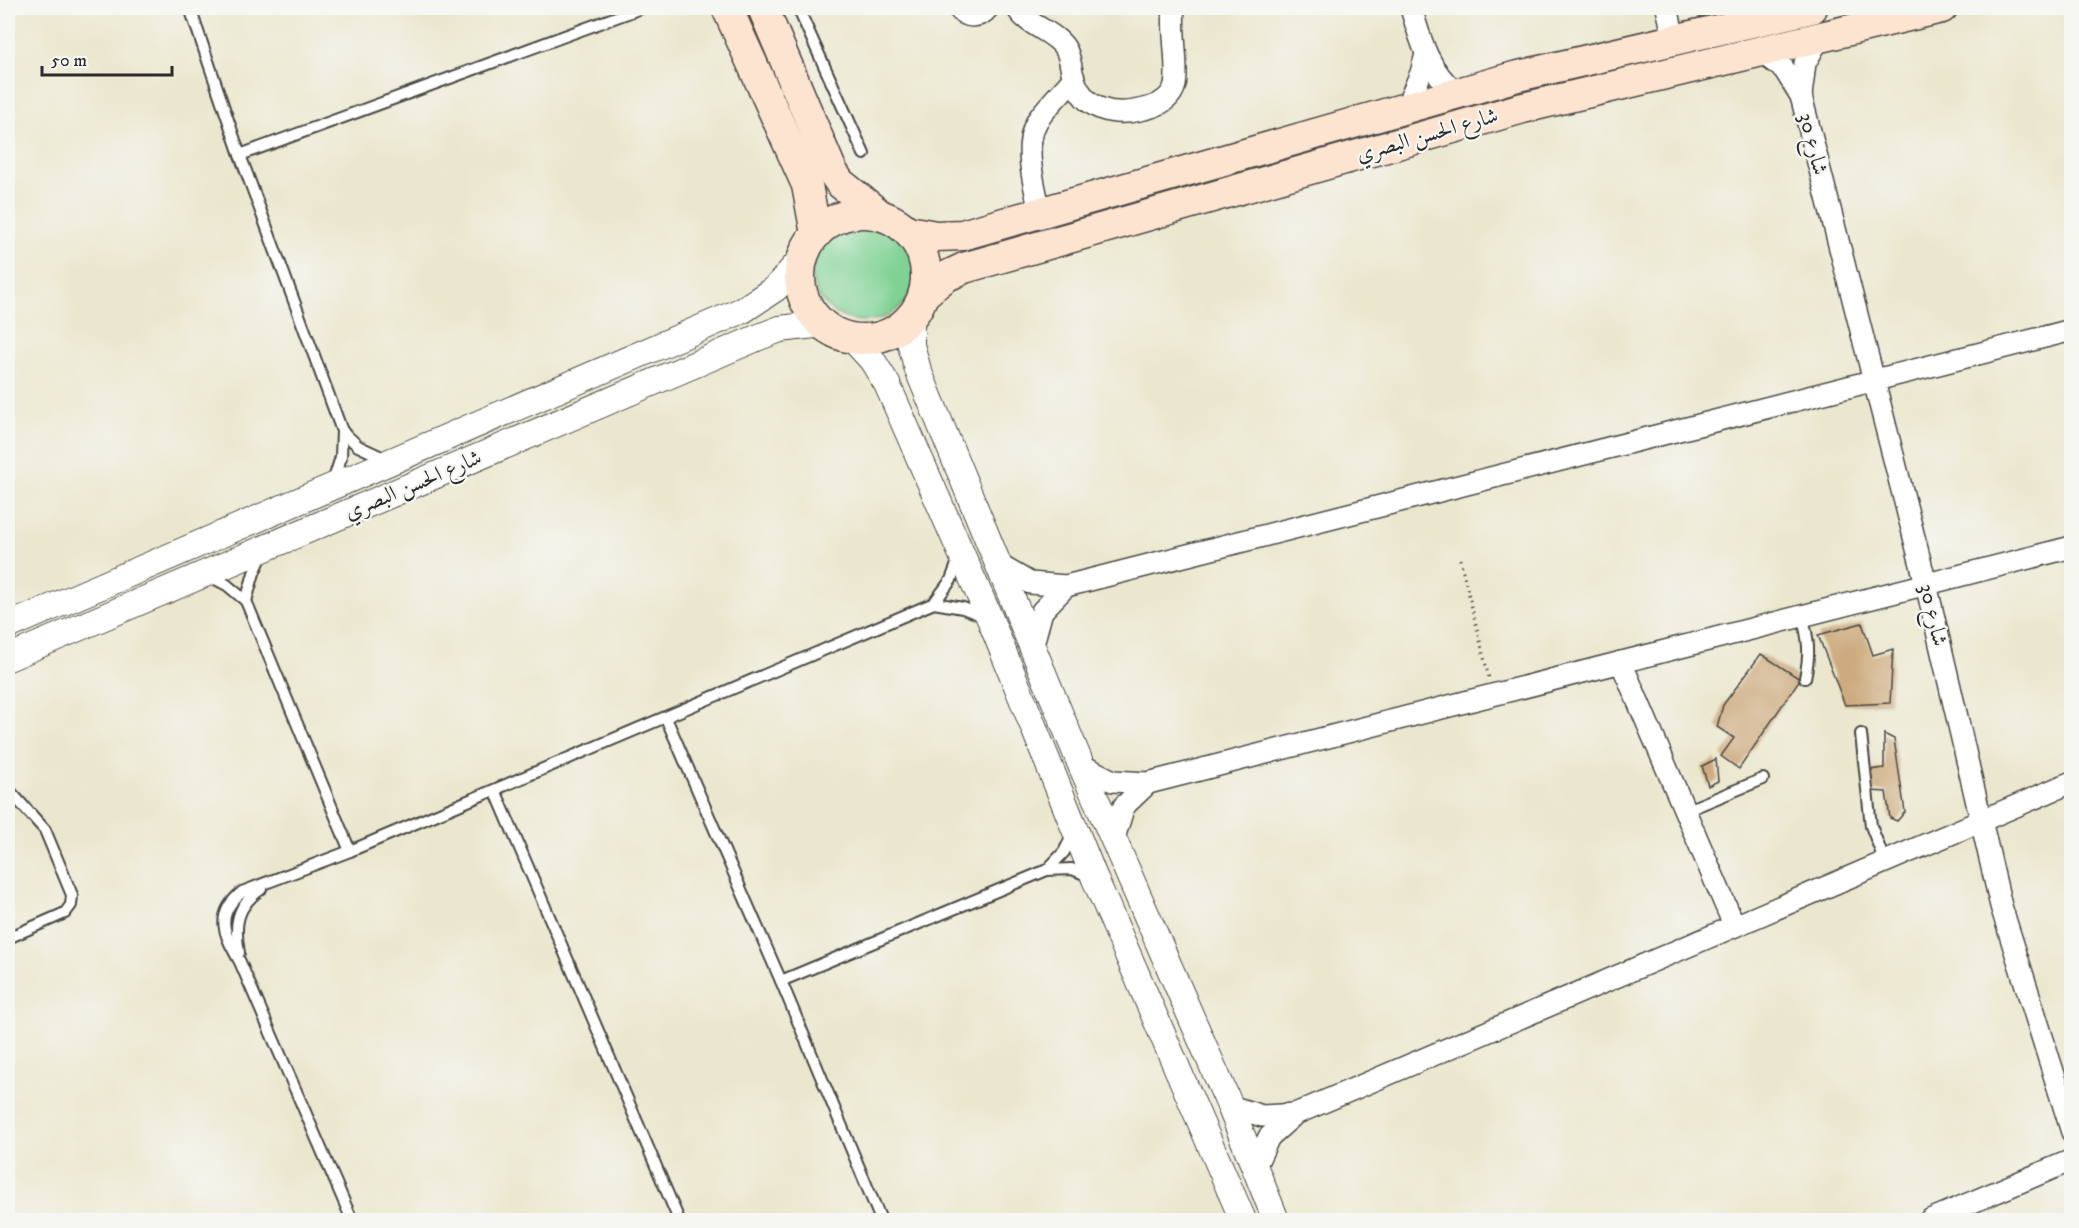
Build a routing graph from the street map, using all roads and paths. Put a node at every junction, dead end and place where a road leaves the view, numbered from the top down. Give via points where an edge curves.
1 (190, 8) edge
2 (641, 8) edge
3 (727, 8) edge
4 (763, 8) edge
5 (798, 8) edge
6 (958, 8) edge
7 (988, 8) edge
8 (1017, 8) edge
9 (1174, 8) edge
10 (1411, 8) edge
11 (1667, 8) edge
12 (1942, 8) edge
13 (1899, 12) edge
14 (1816, 21) edge
15 (1674, 38) junction
16 (1758, 51) junction
17 (1425, 54) junction
18 (1074, 78) junction
19 (1456, 93) junction
20 (1801, 96) junction
21 (1406, 108) junction
22 (864, 154) dead end
23 (240, 155) junction
24 (1041, 213) junction
25 (880, 215) junction
26 (908, 231) junction
27 (809, 245) junction
28 (917, 306) junction
29 (823, 324) junction
30 (2072, 330) edge
31 (852, 338) junction
32 (1873, 381) junction
33 (342, 431) junction
34 (392, 461) junction
35 (330, 487) junction
36 (2072, 547) edge
37 (266, 548) junction
38 (961, 553) junction
39 (1460, 559) dead end
40 (999, 565) junction
41 (205, 574) junction
42 (1926, 584) junction
43 (1066, 586) junction
44 (246, 601) junction
45 (934, 603) junction
46 (1802, 616) junction
47 (990, 619) junction
48 (8, 626) edge
49 (1033, 644) junction
50 (8, 658) edge
51 (1621, 662) junction
52 (1805, 678) dead end
53 (1493, 695) junction
54 (666, 718) junction
55 (1861, 734) dead end
56 (1081, 765) junction
57 (1763, 780) dead end
58 (2072, 782) edge
59 (1148, 783) junction
60 (8, 789) edge
61 (495, 790) junction
62 (1684, 811) junction
63 (1980, 822) junction
64 (1074, 829) junction
65 (1114, 838) junction
66 (350, 851) junction
67 (1885, 861) junction
68 (1047, 870) junction
69 (1095, 879) junction
70 (1734, 925) junction
71 (8, 938) edge
72 (781, 981) junction
73 (1230, 1106) junction
74 (1295, 1114) junction
75 (2072, 1132) edge
76 (2072, 1160) edge
77 (1254, 1169) junction
78 (352, 1221) edge
79 (680, 1221) edge
80 (881, 1221) edge
81 (1243, 1221) edge
82 (1276, 1221) edge
83 (1930, 1221) edge

1 - 23 lane
2 - 23 lane
3 - 27 main road via 807,185
4 - 25 main road via 832,171 844,187
5 - 22 lane
6 - 7 street via 974,16
8 - 18 street via 1026,20 1059,41 1066,50
9 - 18 street via 1175,85 1160,104 1111,114 1082,95
10 - 17 street
11 - 15 street
12 - 13 main road, شارع الحسن البصري
13 - 14 main road, شارع الحسن البصري
14 - 15 main road, شارع الحسن البصري
14 - 16 main road, شارع الحسن البصري
14 - 20 street, شارع 30
15 - 19 main road, شارع الحسن البصري
16 - 20 street, شارع 30 via 1784,69
16 - 28 main road, شارع الحسن البصري via 1512,111 964,268 945,277
17 - 19 street
17 - 21 street
18 - 24 street via 1038,119 1031,139 1032,171
19 - 21 main road, شارع الحسن البصري
20 - 32 street, شارع 30
21 - 24 main road, شارع الحسن البصري
23 - 33 lane
24 - 26 main road, شارع الحسن البصري via 962,235
25 - 26 main road
25 - 27 main road via 845,215 829,222
26 - 28 main road via 925,260 926,277
27 - 29 main road via 800,275 803,293 810,310
27 - 34 street, شارع الحسن البصري via 776,288 743,310
28 - 31 main road via 898,329 884,336
28 - 40 street via 911,345 916,364
29 - 31 main road
29 - 37 street, شارع الحسن البصري via 769,333
30 - 32 street
31 - 38 street via 887,384
32 - 42 street, شارع 30
32 - 43 street
33 - 34 lane via 368,452
33 - 35 lane via 342,457
34 - 35 street, شارع الحسن البصري
35 - 48 street, شارع الحسن البصري
36 - 42 street
37 - 41 street, شارع الحسن البصري
37 - 44 lane
38 - 45 lane via 951,580
38 - 47 street
39 - 53 path
40 - 43 street via 1030,583
40 - 49 street
41 - 44 lane
41 - 50 street, شارع الحسن البصري
42 - 46 street
42 - 63 street, شارع 30
43 - 49 street via 1042,611
44 - 66 lane
45 - 47 lane via 963,608
45 - 54 lane
46 - 51 street
46 - 52 lane via 1810,651
47 - 64 street
49 - 56 street
51 - 53 street
51 - 62 street
53 - 59 street
54 - 61 lane
54 - 72 lane
55 - 67 lane via 1873,836
56 - 59 street via 1113,781
56 - 65 street
57 - 62 lane
58 - 63 street
59 - 65 street via 1124,806
60 - 71 lane via 45,830 72,895 65,913
61 - 66 lane
61 - 79 lane
62 - 70 street
63 - 67 street
63 - 75 street, شارع 30 via 2025,990
64 - 68 lane via 1064,852
64 - 69 street
65 - 73 street
66 - 78 lane via 274,881 247,900 235,929 240,962
67 - 70 street
68 - 69 lane via 1072,869
68 - 72 lane
69 - 81 street
70 - 74 street
72 - 80 lane
73 - 74 street via 1262,1116
73 - 77 street
74 - 77 street via 1269,1137
76 - 83 street
77 - 82 street

